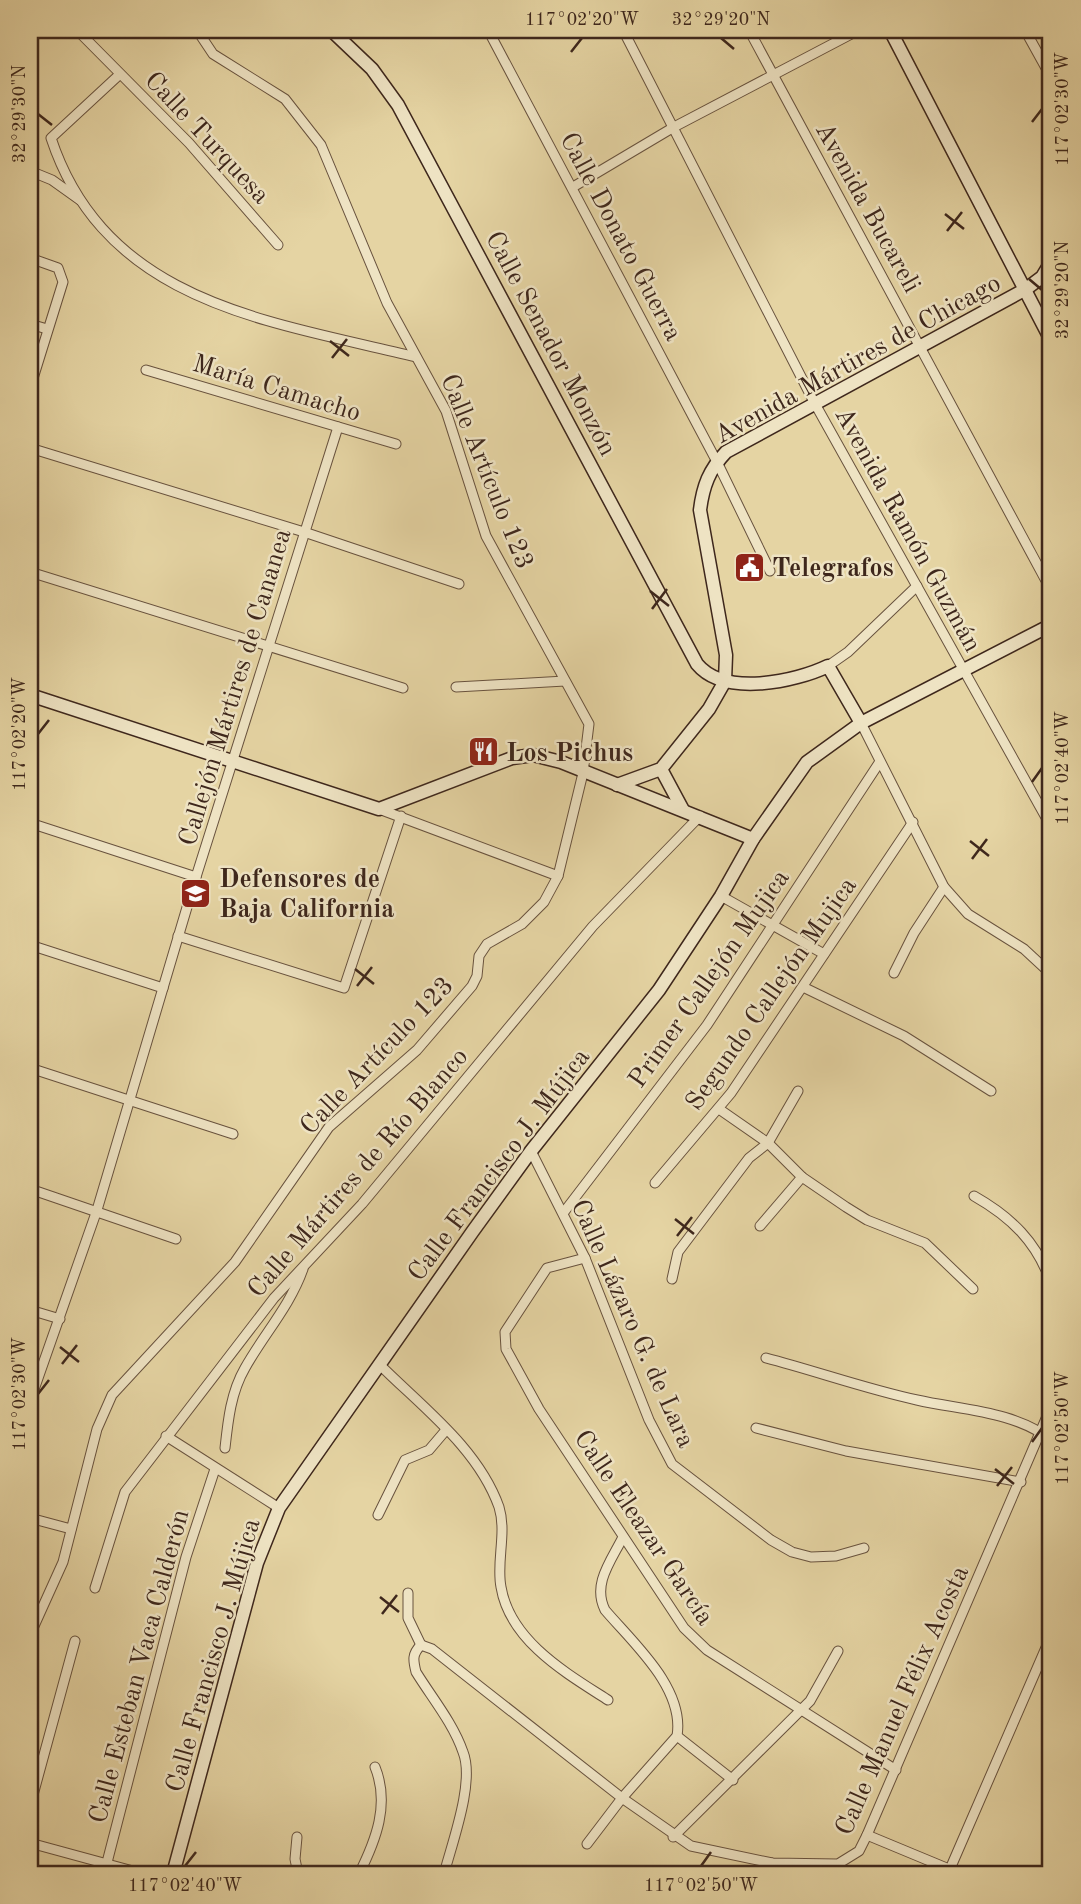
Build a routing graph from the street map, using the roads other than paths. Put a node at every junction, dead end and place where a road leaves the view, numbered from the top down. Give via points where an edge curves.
1 (77, 30) edge
2 (197, 30) edge
3 (331, 30) edge
4 (488, 30) edge
5 (623, 30) edge
6 (749, 30) edge
7 (859, 30) edge
8 (890, 30) edge
9 (1025, 30) edge
10 (119, 75) junction
11 (773, 75) junction
12 (1051, 77) edge
13 (674, 127) junction
14 (30, 171) edge
15 (573, 187) junction
16 (85, 204) junction
17 (278, 245) dead end
18 (30, 258) edge
19 (1051, 262) edge
20 (1026, 289) junction
21 (30, 324) edge
22 (47, 329) junction
23 (1051, 340) edge
24 (922, 346) junction
25 (416, 357) junction
26 (146, 370) dead end
27 (30, 388) edge
28 (814, 402) junction
29 (338, 427) junction
30 (396, 444) dead end
31 (30, 448) edge
32 (717, 462) junction
33 (304, 532) junction
34 (770, 571) dead end
35 (30, 572) edge
36 (459, 584) dead end
37 (917, 586) junction
38 (1051, 590) edge
39 (1051, 625) edge
40 (270, 645) junction
41 (828, 666) junction
42 (963, 669) junction
43 (565, 681) junction
44 (725, 681) junction
45 (456, 687) dead end
46 (403, 688) dead end
47 (30, 695) edge
48 (861, 723) junction
49 (233, 761) junction
50 (879, 763) junction
51 (661, 769) junction
52 (583, 773) junction
53 (617, 785) junction
54 (379, 808) junction
55 (683, 810) junction
56 (401, 816) junction
57 (700, 816) junction
58 (1048, 821) dead end
59 (913, 822) junction
60 (30, 823) edge
61 (753, 839) junction
62 (558, 876) junction
63 (196, 877) junction
64 (944, 887) junction
65 (722, 896) junction
66 (775, 925) junction
67 (178, 936) junction
68 (30, 945) edge
69 (824, 954) junction
70 (894, 973) dead end
71 (1051, 974) edge
72 (803, 986) junction
73 (163, 988) junction
74 (30, 1068) edge
75 (798, 1091) dead end
76 (991, 1091) dead end
77 (128, 1098) junction
78 (719, 1109) junction
79 (233, 1134) dead end
80 (768, 1143) junction
81 (531, 1151) junction
82 (802, 1177) junction
83 (655, 1183) dead end
84 (30, 1189) edge
85 (974, 1196) dead end
86 (97, 1210) junction
87 (564, 1212) junction
88 (760, 1226) dead end
89 (176, 1239) dead end
90 (585, 1258) junction
91 (304, 1264) junction
92 (672, 1279) dead end
93 (1051, 1283) edge
94 (973, 1289) dead end
95 (30, 1310) edge
96 (60, 1319) junction
97 (766, 1358) dead end
98 (379, 1364) junction
99 (30, 1401) edge
100 (1051, 1407) edge
101 (756, 1428) dead end
102 (446, 1430) junction
103 (1041, 1432) junction
104 (166, 1436) junction
105 (1051, 1440) edge
106 (225, 1448) dead end
107 (215, 1469) junction
108 (1021, 1482) junction
109 (278, 1508) junction
110 (378, 1515) dead end
111 (30, 1518) edge
112 (71, 1529) junction
113 (623, 1537) junction
114 (864, 1548) dead end
115 (94, 1588) dead end
116 (408, 1593) dead end
117 (30, 1635) edge
118 (1051, 1636) edge
119 (75, 1641) dead end
120 (421, 1646) junction
121 (838, 1651) dead end
122 (608, 1700) dead end
123 (802, 1709) junction
124 (677, 1736) junction
125 (374, 1768) dead end
126 (896, 1770) junction
127 (733, 1780) junction
128 (622, 1798) junction
129 (30, 1806) edge
130 (867, 1835) junction
131 (297, 1837) dead end
132 (673, 1837) junction
133 (30, 1843) edge
134 (587, 1844) dead end
135 (1051, 1861) edge
136 (772, 1863) junction
137 (105, 1869) edge
138 (950, 1869) junction
139 (144, 1874) edge
140 (173, 1874) edge
141 (298, 1874) edge
142 (359, 1874) edge
143 (444, 1874) edge
144 (775, 1874) edge
145 (961, 1874) edge
146 (1045, 1874) edge

1 - 10 street, Calle Turquesa
2 - 25 street, Calle Artículo 123 via 213,54 285,99 321,145 387,303
3 - 44 street, Calle Senador Monzón via 389,89 697,664
4 - 15 street, Calle Donato Guerra
5 - 13 street, Avenida Ramón Guzmán
6 - 11 street, Avenida Bucareli
7 - 11 street
8 - 20 street
9 - 12 street
10 - 16 street via 51,138 66,175
10 - 17 street, Calle Turquesa via 189,143
11 - 13 street
11 - 24 street, Avenida Bucareli
13 - 15 street
13 - 28 street, Avenida Ramón Guzmán
14 - 16 street via 52,180
15 - 32 street, Calle Donato Guerra
16 - 25 street via 136,259 195,297 229,310
18 - 22 street via 51,264 62,274
19 - 20 street, Avenida Mártires de Chicago via 1042,277
20 - 23 street
20 - 24 street, Avenida Mártires de Chicago
21 - 22 street
22 - 27 street
24 - 28 street, Avenida Mártires de Chicago
24 - 38 street, Avenida Bucareli
25 - 43 street, Calle Artículo 123 via 446,411 486,536
26 - 29 street, María Camacho
28 - 32 street, Avenida Mártires de Chicago via 726,452
28 - 37 street, Avenida Ramón Guzmán
29 - 30 street, María Camacho
29 - 33 street, Callejón Mártires de Cananea
31 - 33 street
32 - 34 street, Calle Donato Guerra
32 - 44 street, Avenida Mártires de Chicago via 703,486 700,510 726,655
33 - 36 street
33 - 40 street, Callejón Mártires de Cananea
35 - 40 street
37 - 41 street
37 - 42 street, Avenida Ramón Guzmán
39 - 42 street, Calle Francisco J. Mújica
40 - 46 street
40 - 49 street, Callejón Mártires de Cananea
41 - 44 street via 788,681
41 - 48 street
42 - 48 street, Calle Francisco J. Mújica
42 - 58 street, Avenida Ramón Guzmán
43 - 45 street
43 - 52 street, Calle Artículo 123 via 589,724
44 - 51 street via 709,709
47 - 49 street
48 - 50 street
48 - 61 street, Calle Francisco J. Mújica via 807,762
49 - 54 street
49 - 63 street, Callejón Mártires de Cananea
50 - 59 street
50 - 66 street, Primer Callejón Mujica
51 - 53 street
51 - 55 street
52 - 53 street
52 - 54 street via 533,755 512,758
52 - 62 street, Calle Artículo 123
53 - 55 street
54 - 56 street
55 - 57 street
56 - 62 street
56 - 67 street via 344,988
57 - 61 street
57 - 91 street, Calle Mártires de Río Blanco via 593,926 370,1195
59 - 64 street
59 - 69 street, Segundo Callejón Mujica
60 - 63 street
61 - 65 street, Calle Francisco J. Mújica
62 - 112 street, Calle Artículo 123 via 544,902 522,924 487,944 472,986 417,1050 329,1127 235,1262 123,1380 105,1406
63 - 67 street, Callejón Mártires de Cananea
64 - 70 street
64 - 71 street via 968,915 1024,949
65 - 66 street
65 - 81 street, Calle Francisco J. Mújica via 659,989
66 - 69 street
66 - 87 street, Primer Callejón Mujica via 707,1025
67 - 73 street, Callejón Mártires de Cananea
68 - 73 street
69 - 72 street, Segundo Callejón Mujica
72 - 76 street via 904,1036
72 - 78 street, Segundo Callejón Mujica
73 - 77 street, Callejón Mártires de Cananea
74 - 77 street
75 - 80 street
77 - 79 street
77 - 86 street, Callejón Mártires de Cananea
78 - 80 street
78 - 83 street, Segundo Callejón Mujica
80 - 82 street
80 - 92 street via 749,1158 678,1252
81 - 87 street, Calle Lázaro G. de Lara
81 - 98 street, Calle Francisco J. Mújica
82 - 88 street
82 - 94 street via 867,1220 925,1243
84 - 86 street
85 - 93 street via 1022,1230
86 - 89 street
86 - 96 street, Callejón Mártires de Cananea
87 - 90 street, Calle Lázaro G. de Lara
90 - 113 street, Calle Eleazar García via 547,1268 503,1340 539,1409
90 - 114 street, Calle Lázaro G. de Lara via 649,1420 672,1464 792,1552 836,1556
91 - 104 street, Calle Mártires de Río Blanco
91 - 106 street via 294,1294 244,1369 234,1393
95 - 96 street
96 - 99 street, Callejón Mártires de Cananea
97 - 103 street via 916,1400 987,1413
98 - 102 street
98 - 109 street, Calle Francisco J. Mújica
100 - 103 street, Calle Manuel Félix Acosta
101 - 108 street via 846,1451
102 - 110 street via 429,1450 405,1460
102 - 122 street via 472,1457 499,1509 500,1586 509,1614 520,1632 568,1674
103 - 105 street
103 - 108 street, Calle Manuel Félix Acosta
104 - 107 street
104 - 115 street, Calle Mártires de Río Blanco via 125,1492
107 - 109 street
107 - 137 street, Calle Esteban Vaca Calderón via 186,1557
108 - 126 street, Calle Manuel Félix Acosta
109 - 140 street, Calle Francisco J. Mújica via 257,1563
111 - 112 street
112 - 117 street, Calle Artículo 123 via 63,1562
113 - 123 street, Calle Eleazar García via 697,1642
113 - 124 street via 598,1596 667,1689 676,1707
116 - 120 street via 408,1618
118 - 138 street
119 - 129 street
120 - 128 street, Calle Manuel Félix Acosta via 432,1649
120 - 143 street via 413,1661 416,1672 457,1738 466,1763
121 - 123 street
123 - 126 street, Calle Eleazar García
123 - 127 street
124 - 127 street
124 - 128 street
125 - 142 street via 383,1798
126 - 130 street, Calle Manuel Félix Acosta
127 - 132 street
128 - 132 street, Calle Manuel Félix Acosta
128 - 134 street
130 - 136 street, Calle Manuel Félix Acosta via 859,1851 838,1864
130 - 138 street
131 - 141 street
132 - 136 street, Calle Manuel Félix Acosta via 711,1852
133 - 137 street
135 - 146 street
136 - 144 street
137 - 139 street
138 - 145 street

